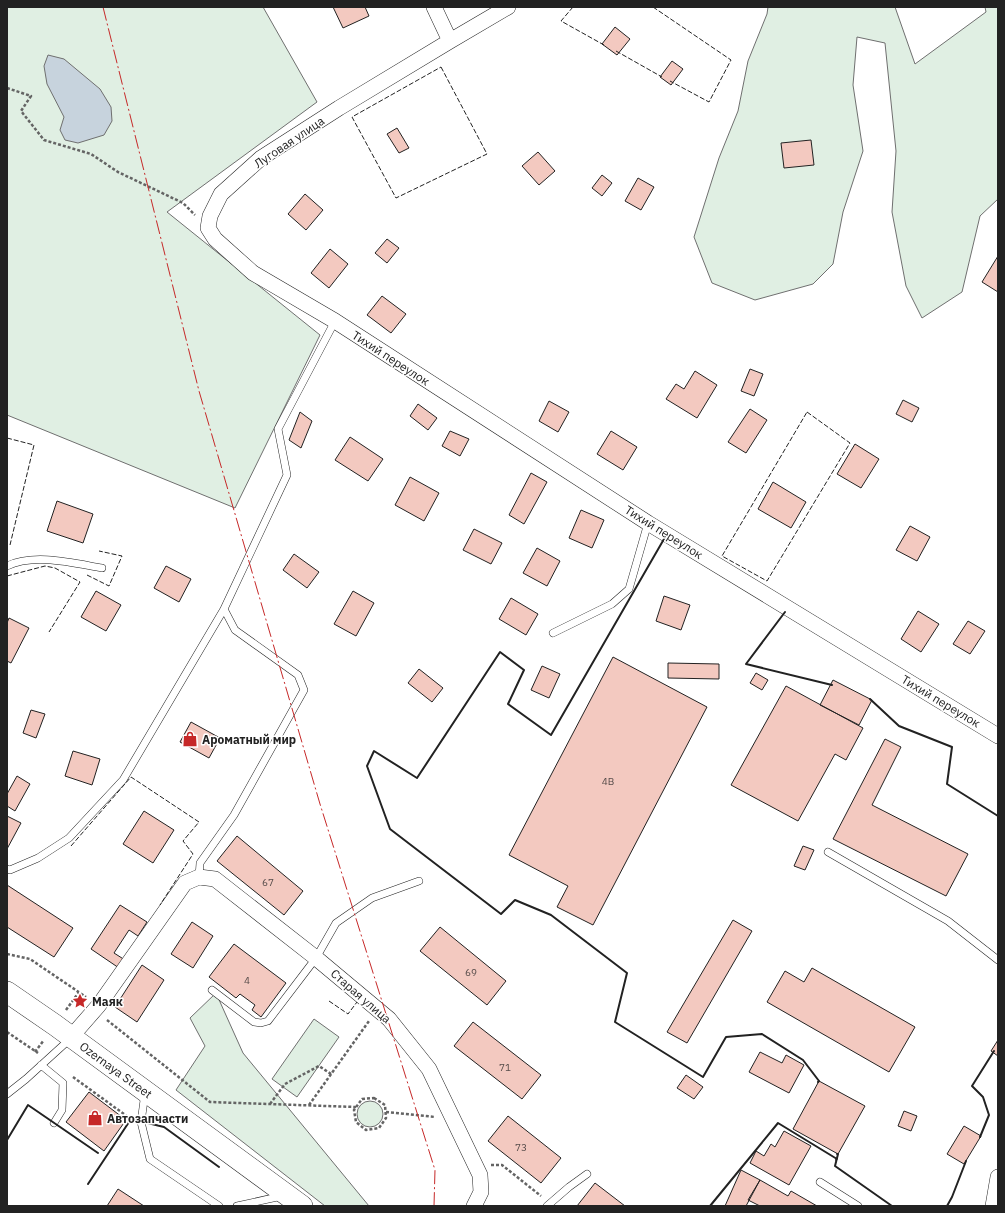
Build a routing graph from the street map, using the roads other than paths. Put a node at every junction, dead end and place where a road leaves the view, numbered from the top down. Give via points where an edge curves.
1 (434, 7) edge
2 (508, 7) edge
3 (450, 41) junction
4 (334, 321) junction
5 (648, 523) junction
6 (7, 566) edge
7 (102, 568) dead end
8 (224, 609) junction
9 (553, 634) dead end
10 (998, 736) edge
11 (828, 852) dead end
12 (7, 869) edge
13 (199, 877) junction
14 (419, 881) dead end
15 (316, 958) junction
16 (998, 960) edge
17 (212, 990) dead end
18 (7, 992) edge
19 (71, 1037) junction
20 (41, 1065) junction
21 (145, 1091) junction
22 (7, 1094) edge
23 (54, 1123) dead end
24 (587, 1174) dead end
25 (998, 1177) edge
26 (820, 1182) dead end
27 (294, 1201) edge
28 (549, 1205) edge
29 (218, 1206) edge
30 (238, 1206) edge
31 (474, 1206) edge
32 (858, 1206) edge
33 (993, 1206) edge

1 - 3 street
2 - 3 street, Луговая улица
3 - 4 street, Луговая улица via 261,158 220,194 210,216 208,228 215,239 253,272
4 - 5 street, Тихий переулок
4 - 8 lane via 278,429 287,475
5 - 9 lane via 629,589 612,604
5 - 10 street, Тихий переулок
6 - 7 lane via 17,561 55,560
8 - 12 lane via 123,780 69,838 38,858
8 - 13 lane via 235,630 298,675 304,690 234,815 200,863
11 - 16 lane via 948,921
13 - 15 street, Старая улица via 215,879
13 - 19 street via 185,883 97,1007
14 - 15 lane via 372,898 336,923
15 - 17 lane via 268,1020 260,1023 254,1022
15 - 31 street, Старая улица via 389,1019 429,1069 480,1174 481,1192
18 - 19 main road, Ozernaya Street
19 - 20 lane
19 - 21 main road, Ozernaya Street
20 - 22 lane
20 - 23 lane via 63,1083 62,1110
21 - 27 main road, Ozernaya Street
21 - 29 lane via 141,1122 150,1159
24 - 28 lane
25 - 33 street
26 - 32 lane
27 - 30 lane

